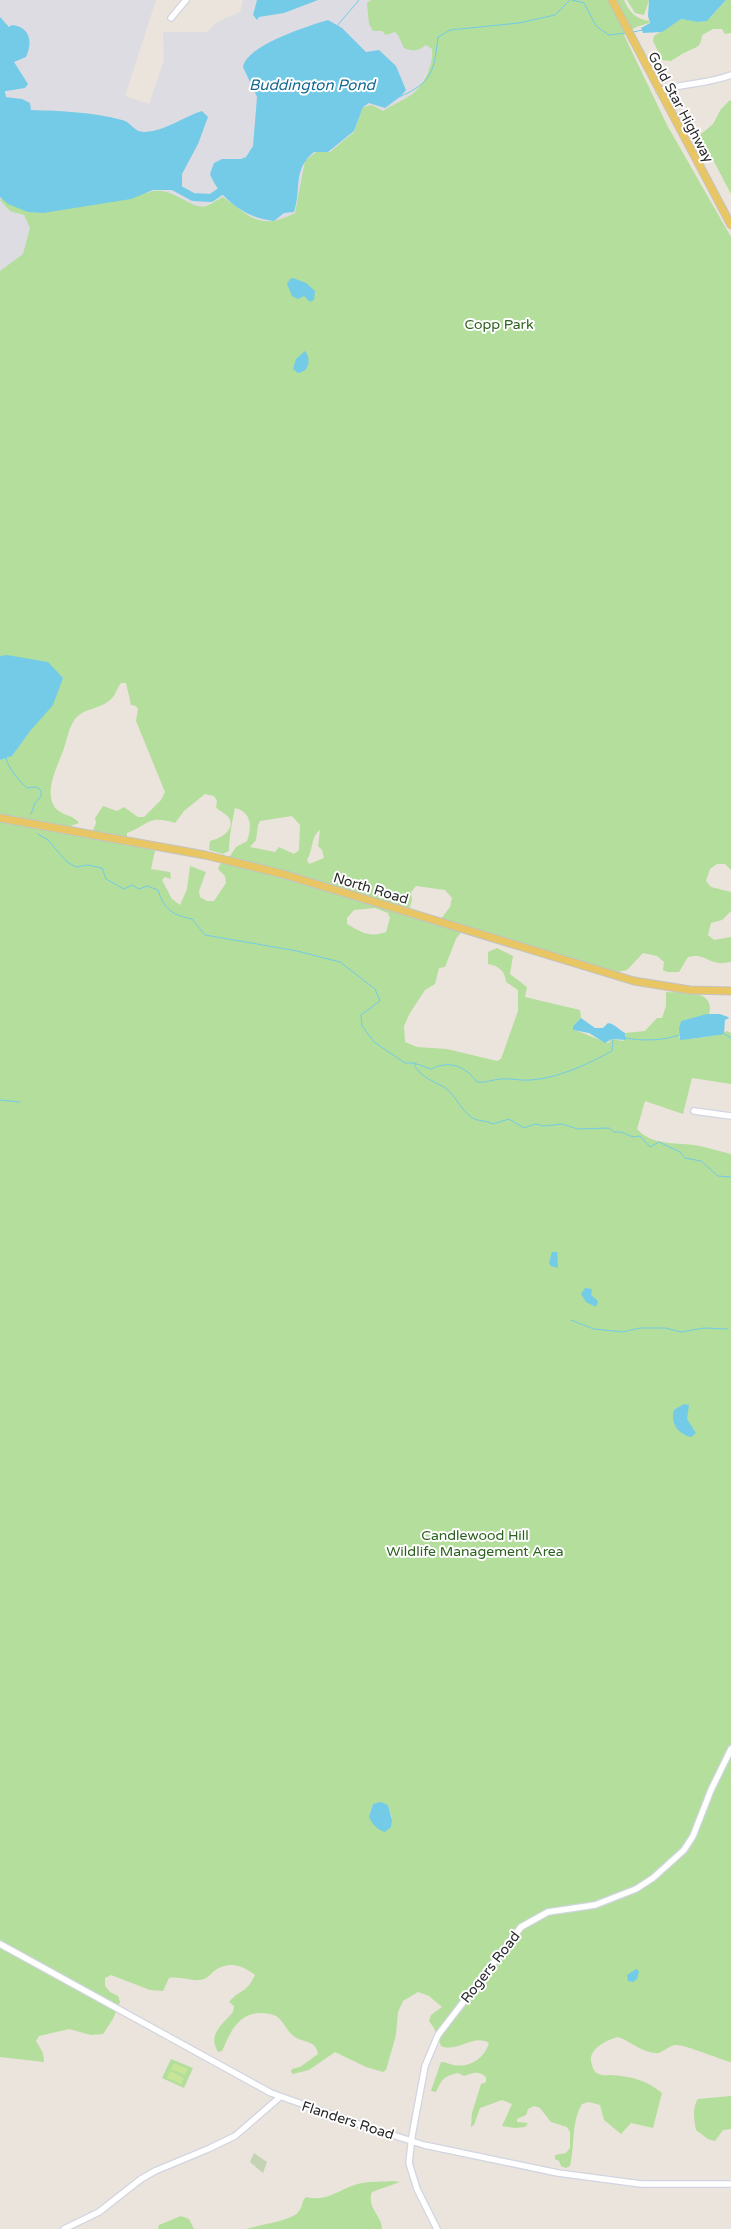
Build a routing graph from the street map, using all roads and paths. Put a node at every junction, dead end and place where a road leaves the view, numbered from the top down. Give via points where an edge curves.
1 (186, 0) edge
2 (612, 0) edge
3 (171, 18) dead end
4 (731, 75) edge
5 (659, 91) junction
6 (731, 225) edge
7 (0, 818) edge
8 (731, 991) edge
9 (694, 1110) dead end
10 (731, 1116) edge
11 (731, 1749) edge
12 (0, 1944) edge
13 (280, 2097) junction
14 (412, 2141) junction
15 (731, 2184) edge
16 (64, 2229) edge
17 (437, 2229) edge

1 - 3 street
2 - 5 main road, Gold Star Highway
4 - 5 street
5 - 6 main road, Gold Star Highway
7 - 8 main road, North Road via 253,866 634,981 690,990
9 - 10 street
11 - 14 street, Rogers Road via 689,1843 653,1878 606,1901 540,1915 513,1936 432,2045 422,2080
12 - 13 street, Flanders Road
13 - 14 street, Flanders Road
13 - 16 street via 235,2136 141,2178 99,2212
14 - 15 street, Flanders Road via 513,2165 616,2182
14 - 17 street, Rogers Road via 412,2175

